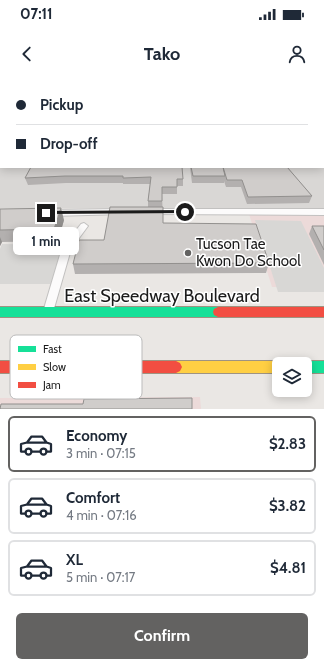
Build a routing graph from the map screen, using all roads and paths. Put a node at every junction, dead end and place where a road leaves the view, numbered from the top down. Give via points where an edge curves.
1 (127, 212) edge
2 (142, 212) edge
3 (324, 212) edge
4 (40, 213) edge
5 (84, 226) dead end
6 (0, 312) edge
7 (48, 312) junction
8 (324, 312) edge
9 (2, 367) edge
10 (142, 367) edge
11 (272, 367) edge
12 (312, 367) edge
13 (324, 367) edge
14 (0, 379) edge

1 - 4 lane
2 - 3 lane
5 - 7 lane via 67,248
6 - 7 main road, East Speedway Boulevard
7 - 8 main road, East Speedway Boulevard
9 - 14 lane
10 - 11 main road
12 - 13 main road

